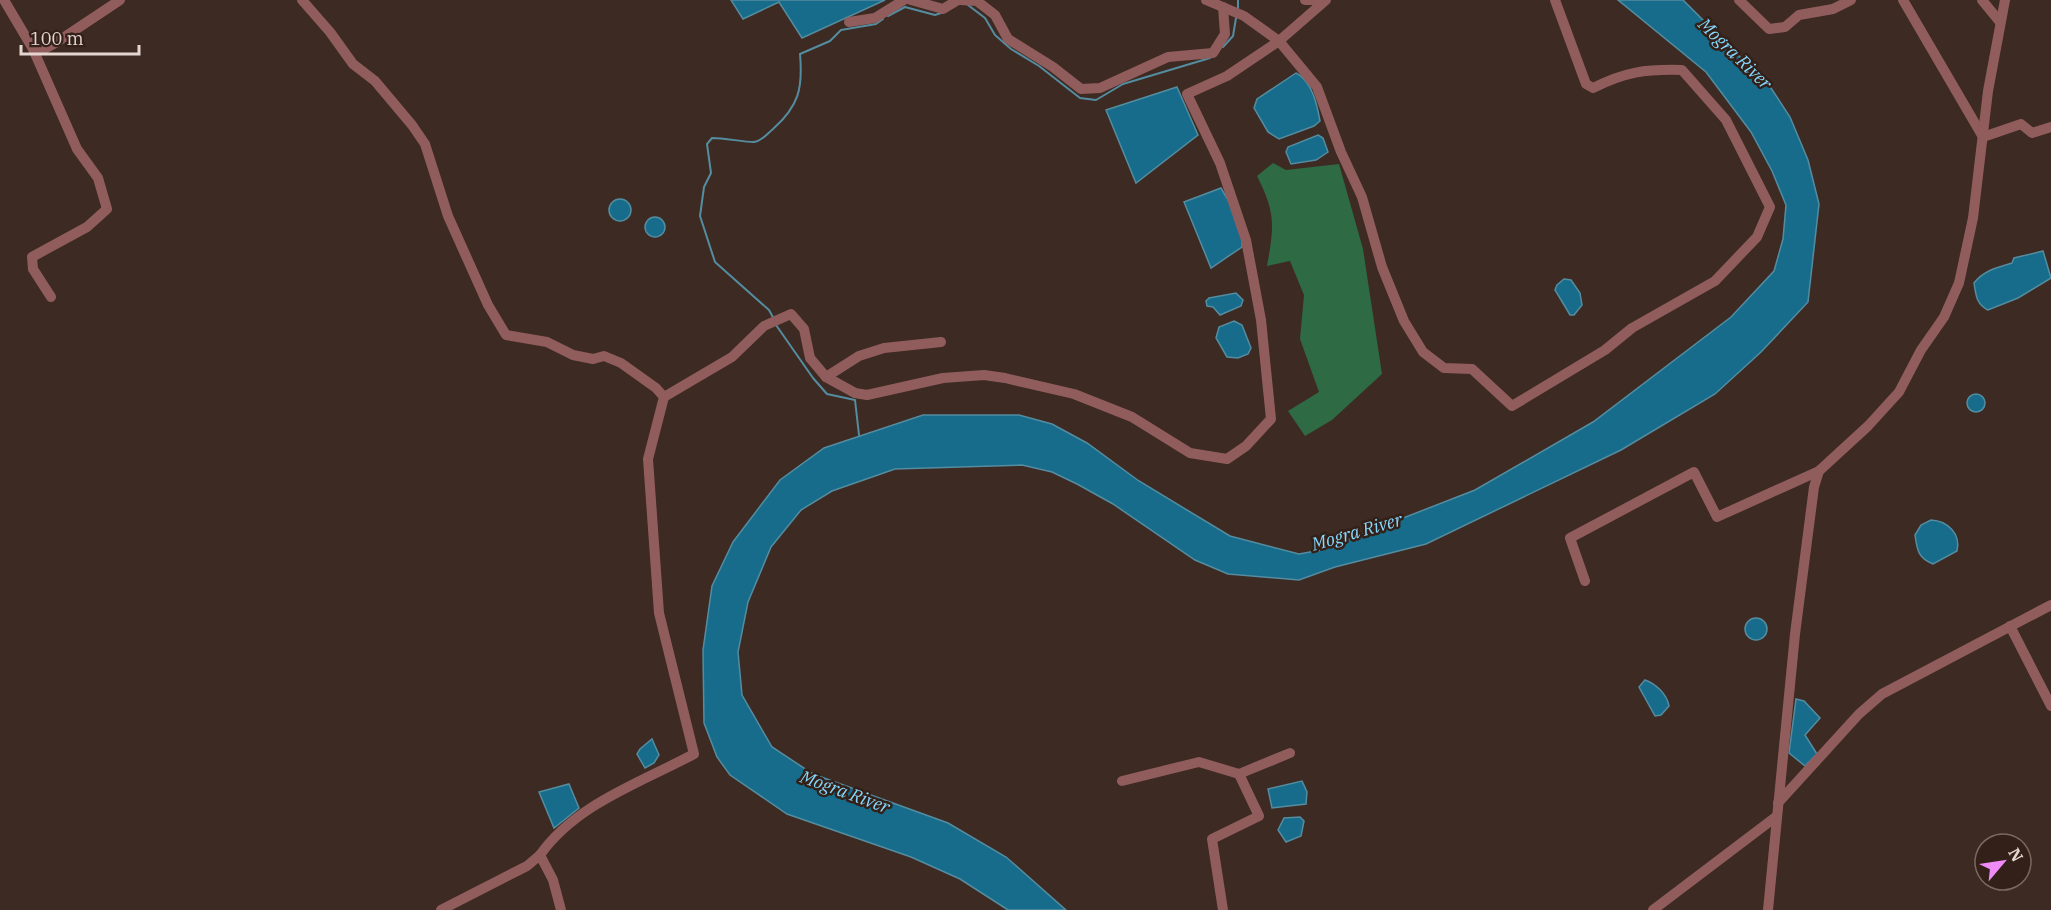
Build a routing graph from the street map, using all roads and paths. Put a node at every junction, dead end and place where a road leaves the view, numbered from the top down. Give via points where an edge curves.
1 (4, 0) edge
2 (120, 0) edge
3 (302, 0) edge
4 (904, 0) edge
5 (911, 0) edge
6 (959, 0) edge
7 (1206, 0) edge
8 (1305, 0) edge
9 (1316, 0) edge
10 (1326, 0) edge
11 (1555, 0) edge
12 (1740, 0) edge
13 (1851, 0) edge
14 (1904, 0) edge
15 (1982, 0) edge
16 (2005, 0) edge
17 (1223, 7) junction
18 (849, 22) dead end
19 (2000, 22) junction
20 (1279, 41) junction
21 (33, 49) junction
22 (2051, 127) edge
23 (1983, 137) junction
24 (51, 297) dead end
25 (941, 342) dead end
26 (826, 377) junction
27 (664, 397) junction
28 (1819, 471) junction
29 (1586, 581) dead end
30 (2051, 604) edge
31 (2010, 626) junction
32 (2051, 706) edge
33 (1290, 753) dead end
34 (1239, 774) junction
35 (1122, 781) dead end
36 (1778, 804) junction
37 (1777, 816) junction
38 (540, 855) junction
39 (441, 910) edge
40 (561, 910) edge
41 (1223, 910) edge
42 (1653, 910) edge
43 (1768, 910) edge

1 - 21 street
2 - 21 street via 57,42
3 - 27 street via 425,144 448,216 506,336 547,342 573,355 593,359 604,356 621,363
4 - 18 street via 875,18
5 - 6 street via 943,9
6 - 17 street via 977,1 995,15 1008,39 1081,89 1101,88 1168,57 1213,53 1225,34
7 - 17 street
8 - 9 street
10 - 20 street
11 - 20 street via 1586,84 1593,88 1616,76 1644,69 1682,70 1725,120 1770,207 1757,237 1715,281 1632,328 1605,350 1512,406 1472,369 1444,368 1423,352 1404,321 1382,267 1362,196 1317,87
12 - 13 street via 1769,29 1785,27 1799,15 1833,9
14 - 23 street
15 - 19 street
16 - 19 street
17 - 20 street via 1244,16
19 - 23 street
20 - 26 street via 1227,76 1187,94 1236,207 1261,320 1271,419 1246,446 1227,459 1190,453 1132,417 1074,394 1005,378 943,378 867,395
21 - 24 street via 77,149 98,178 107,209 87,227 32,257 33,269
22 - 23 street via 2032,133 2020,124
23 - 28 street via 1963,267 1944,316 1889,405
25 - 26 street via 884,348 859,356
26 - 27 street via 810,358 804,329 791,314 764,326 732,357
27 - 38 street via 648,459 659,613 694,754 588,808 550,841
28 - 29 street via 1717,518 1694,472 1570,538
28 - 36 street via 1800,598
30 - 31 street
31 - 32 street
31 - 36 street via 1881,694
33 - 34 street
34 - 35 street via 1199,762
34 - 41 street via 1259,816 1212,839
36 - 37 street
37 - 42 street
37 - 43 street
38 - 39 street via 528,866
38 - 40 street via 553,880

